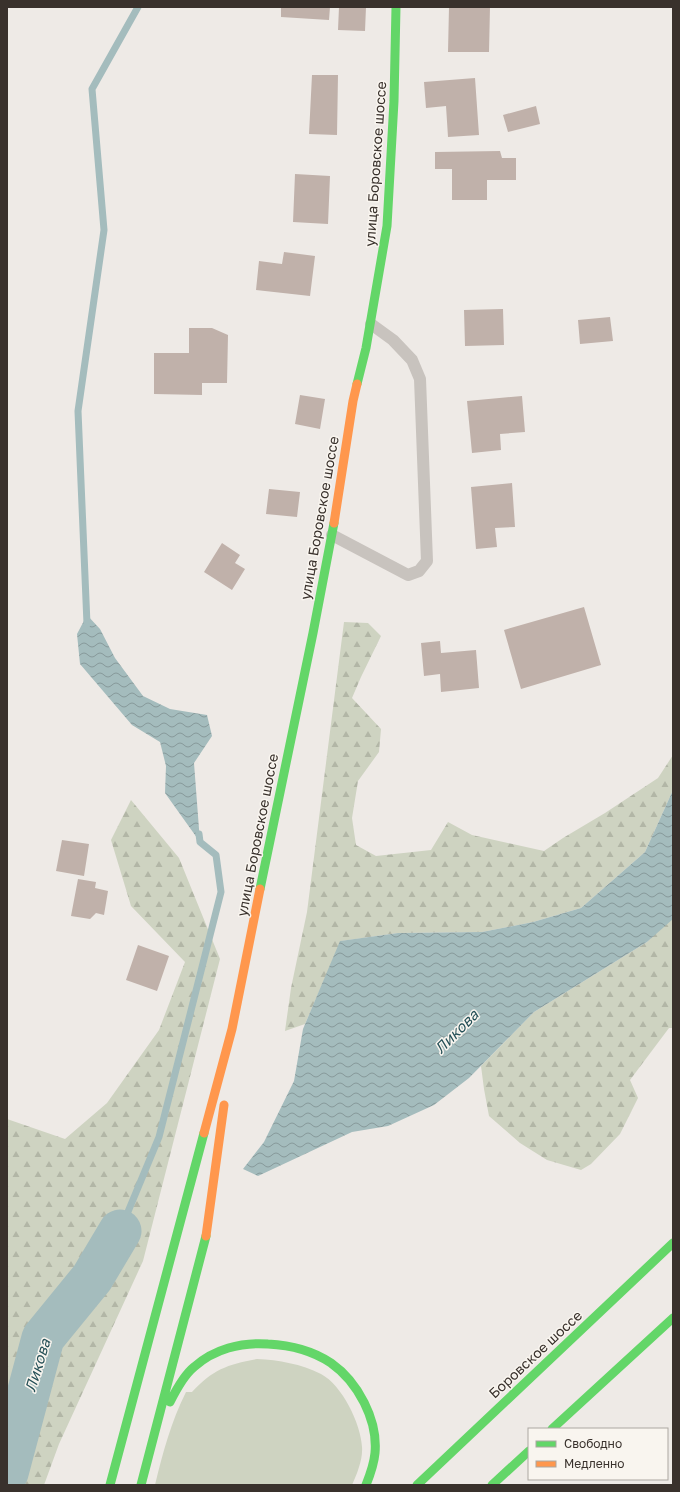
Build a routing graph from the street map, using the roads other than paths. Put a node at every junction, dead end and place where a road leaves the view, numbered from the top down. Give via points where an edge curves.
1 (396, 7) edge
2 (370, 324) junction
3 (332, 535) junction
4 (232, 1029) junction
5 (673, 1243) edge
6 (673, 1318) edge
7 (553, 1428) edge
8 (528, 1452) edge
9 (110, 1485) edge
10 (141, 1485) edge
11 (366, 1485) edge
12 (417, 1485) edge
13 (492, 1485) edge

1 - 2 street, улица Боровское шоссе via 387,226
2 - 3 street, улица Боровское шоссе via 353,401
2 - 3 lane via 393,340 412,360 420,379 427,561 419,571 408,575
3 - 4 street, улица Боровское шоссе
4 - 9 street
4 - 10 street via 204,1246
5 - 12 street, Боровское шоссе
6 - 7 street
8 - 13 street
10 - 11 street via 171,1400 184,1379 195,1366 218,1351 250,1344 284,1346 303,1351 331,1363 348,1380 365,1405 374,1430 375,1453

